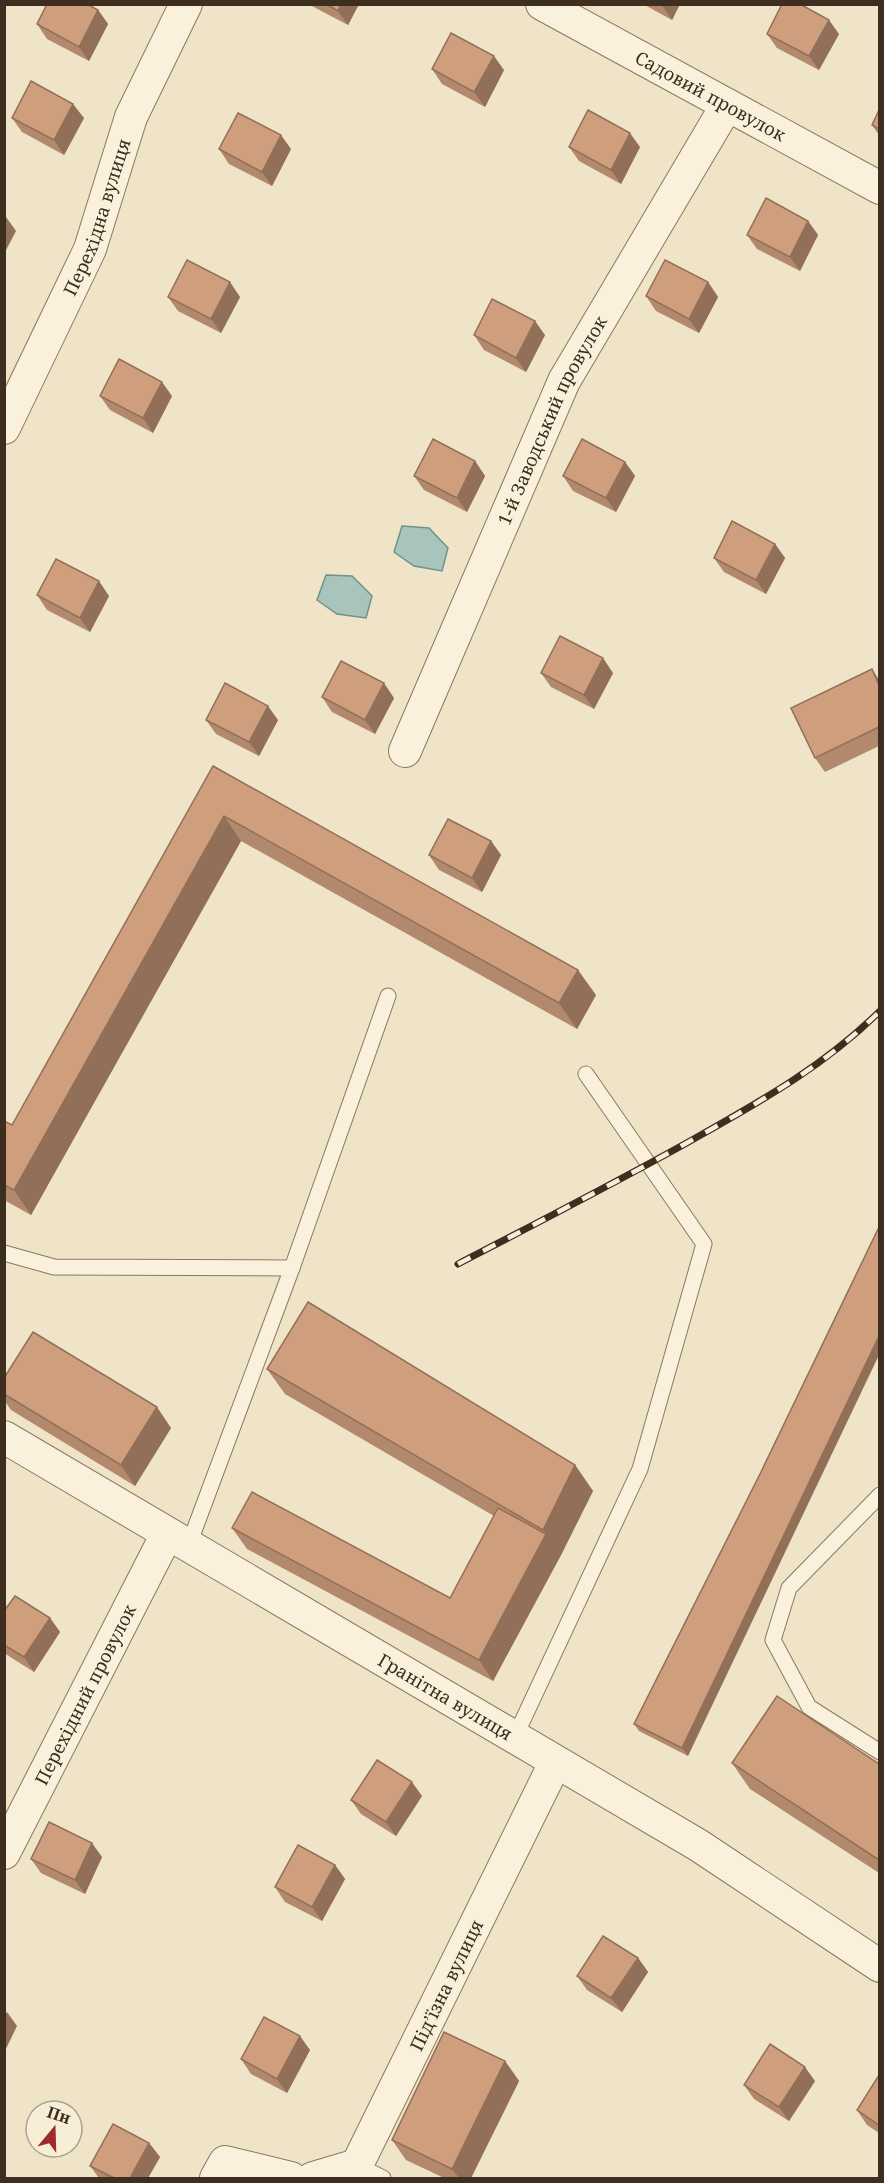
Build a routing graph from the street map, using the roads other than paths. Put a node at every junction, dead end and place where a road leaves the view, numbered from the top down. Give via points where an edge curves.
1 (186, 4) edge
2 (542, 4) edge
3 (727, 105) junction
4 (879, 188) edge
5 (4, 428) edge
6 (405, 751) dead end
7 (388, 996) dead end
8 (586, 1074) dead end
9 (4, 1253) edge
10 (292, 1268) junction
11 (4, 1437) edge
12 (879, 1495) edge
13 (177, 1541) junction
14 (514, 1739) junction
15 (879, 1752) edge
16 (555, 1762) junction
17 (4, 1853) edge
18 (879, 1966) edge
19 (370, 2172) edge
20 (216, 2178) edge
21 (291, 2178) edge
22 (313, 2178) edge

1 - 5 street, Перехідна вулиця via 131,117 90,249
2 - 3 street, Садовий провулок
3 - 4 street, Садовий провулок
3 - 6 street, 1-й Заводський провулок via 564,381
7 - 10 lane
8 - 14 lane via 704,1244 640,1469
9 - 10 lane via 54,1267
10 - 13 lane
11 - 13 street, Гранітна вулиця
12 - 15 lane via 789,1588 773,1640 809,1707
13 - 14 street, Гранітна вулиця
13 - 17 street, Перехідний провулок
14 - 16 street, Гранітна вулиця
16 - 18 street, Гранітна вулиця via 698,1845
16 - 19 street, Підʼїзна вулиця
19 - 22 street, Підʼїзна вулиця
20 - 21 street via 225,2162

